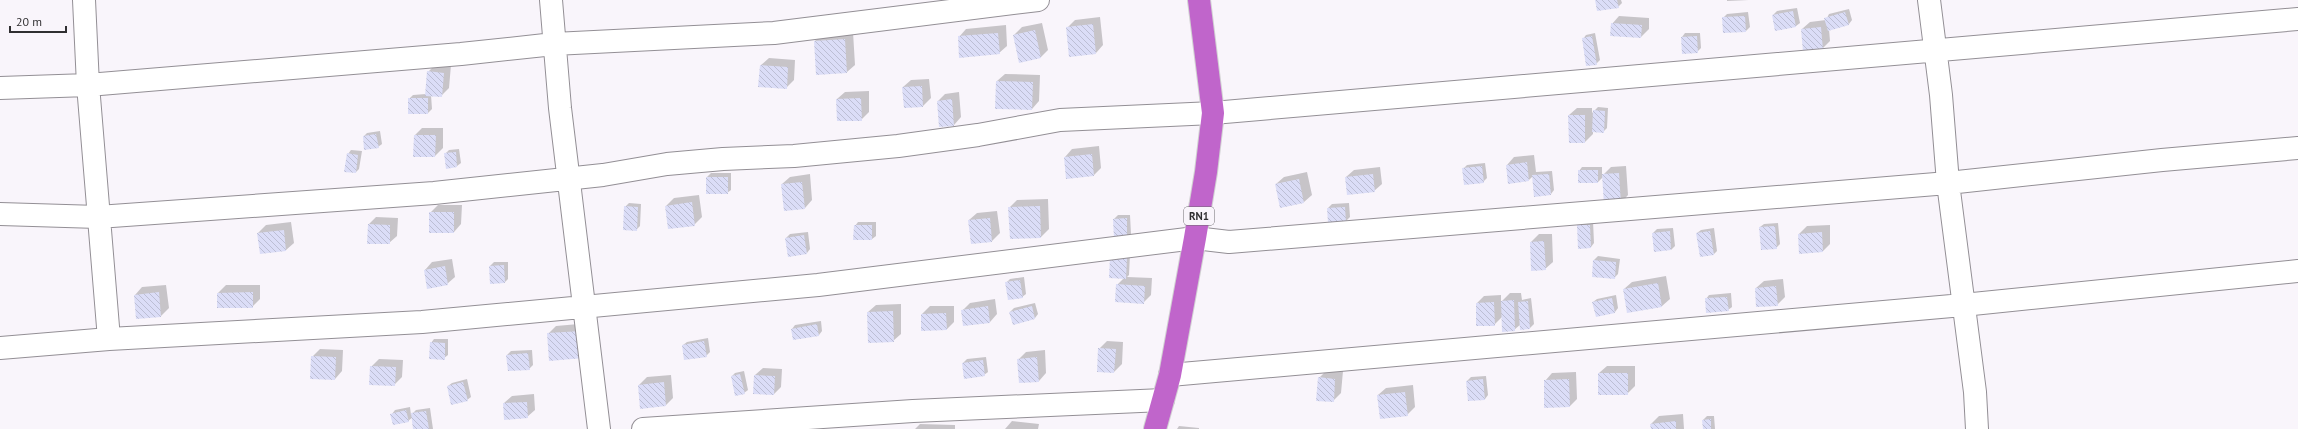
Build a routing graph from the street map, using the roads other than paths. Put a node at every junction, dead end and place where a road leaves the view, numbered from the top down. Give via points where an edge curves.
1 (84, 0) edge
2 (551, 0) edge
3 (1038, 0) edge
4 (1199, 0) edge
5 (1929, 0) edge
6 (2298, 18) edge
7 (554, 44) junction
8 (1934, 50) junction
9 (88, 85) junction
10 (0, 88) edge
11 (1213, 113) junction
12 (2298, 148) edge
13 (570, 179) junction
14 (1948, 183) junction
15 (0, 214) edge
16 (98, 217) junction
17 (1195, 238) junction
18 (2298, 271) edge
19 (1963, 305) junction
20 (585, 306) junction
21 (109, 339) junction
22 (0, 348) edge
23 (1170, 374) junction
24 (1163, 400) junction
25 (599, 429) edge
26 (643, 429) edge
27 (1156, 429) edge
28 (1977, 429) edge

1 - 9 street
2 - 7 street
3 - 7 street via 774,33
4 - 11 highway, RN1
5 - 8 street
6 - 8 street
7 - 9 street via 454,55
7 - 13 street
8 - 11 street
8 - 14 street via 1941,95
9 - 10 street
9 - 16 street
11 - 13 street via 1060,120 898,146 794,156 675,163
11 - 17 highway, RN1
12 - 14 street
13 - 16 street via 434,192
13 - 20 street
14 - 17 street via 1229,242
14 - 19 street
15 - 16 street
16 - 21 street
17 - 20 street via 818,285
17 - 23 highway, RN1
18 - 19 street
19 - 23 street
19 - 28 street via 1975,392
20 - 21 street via 422,322
20 - 25 street
21 - 22 street
23 - 24 highway, RN1
24 - 26 street via 913,411
24 - 27 highway, RN1

